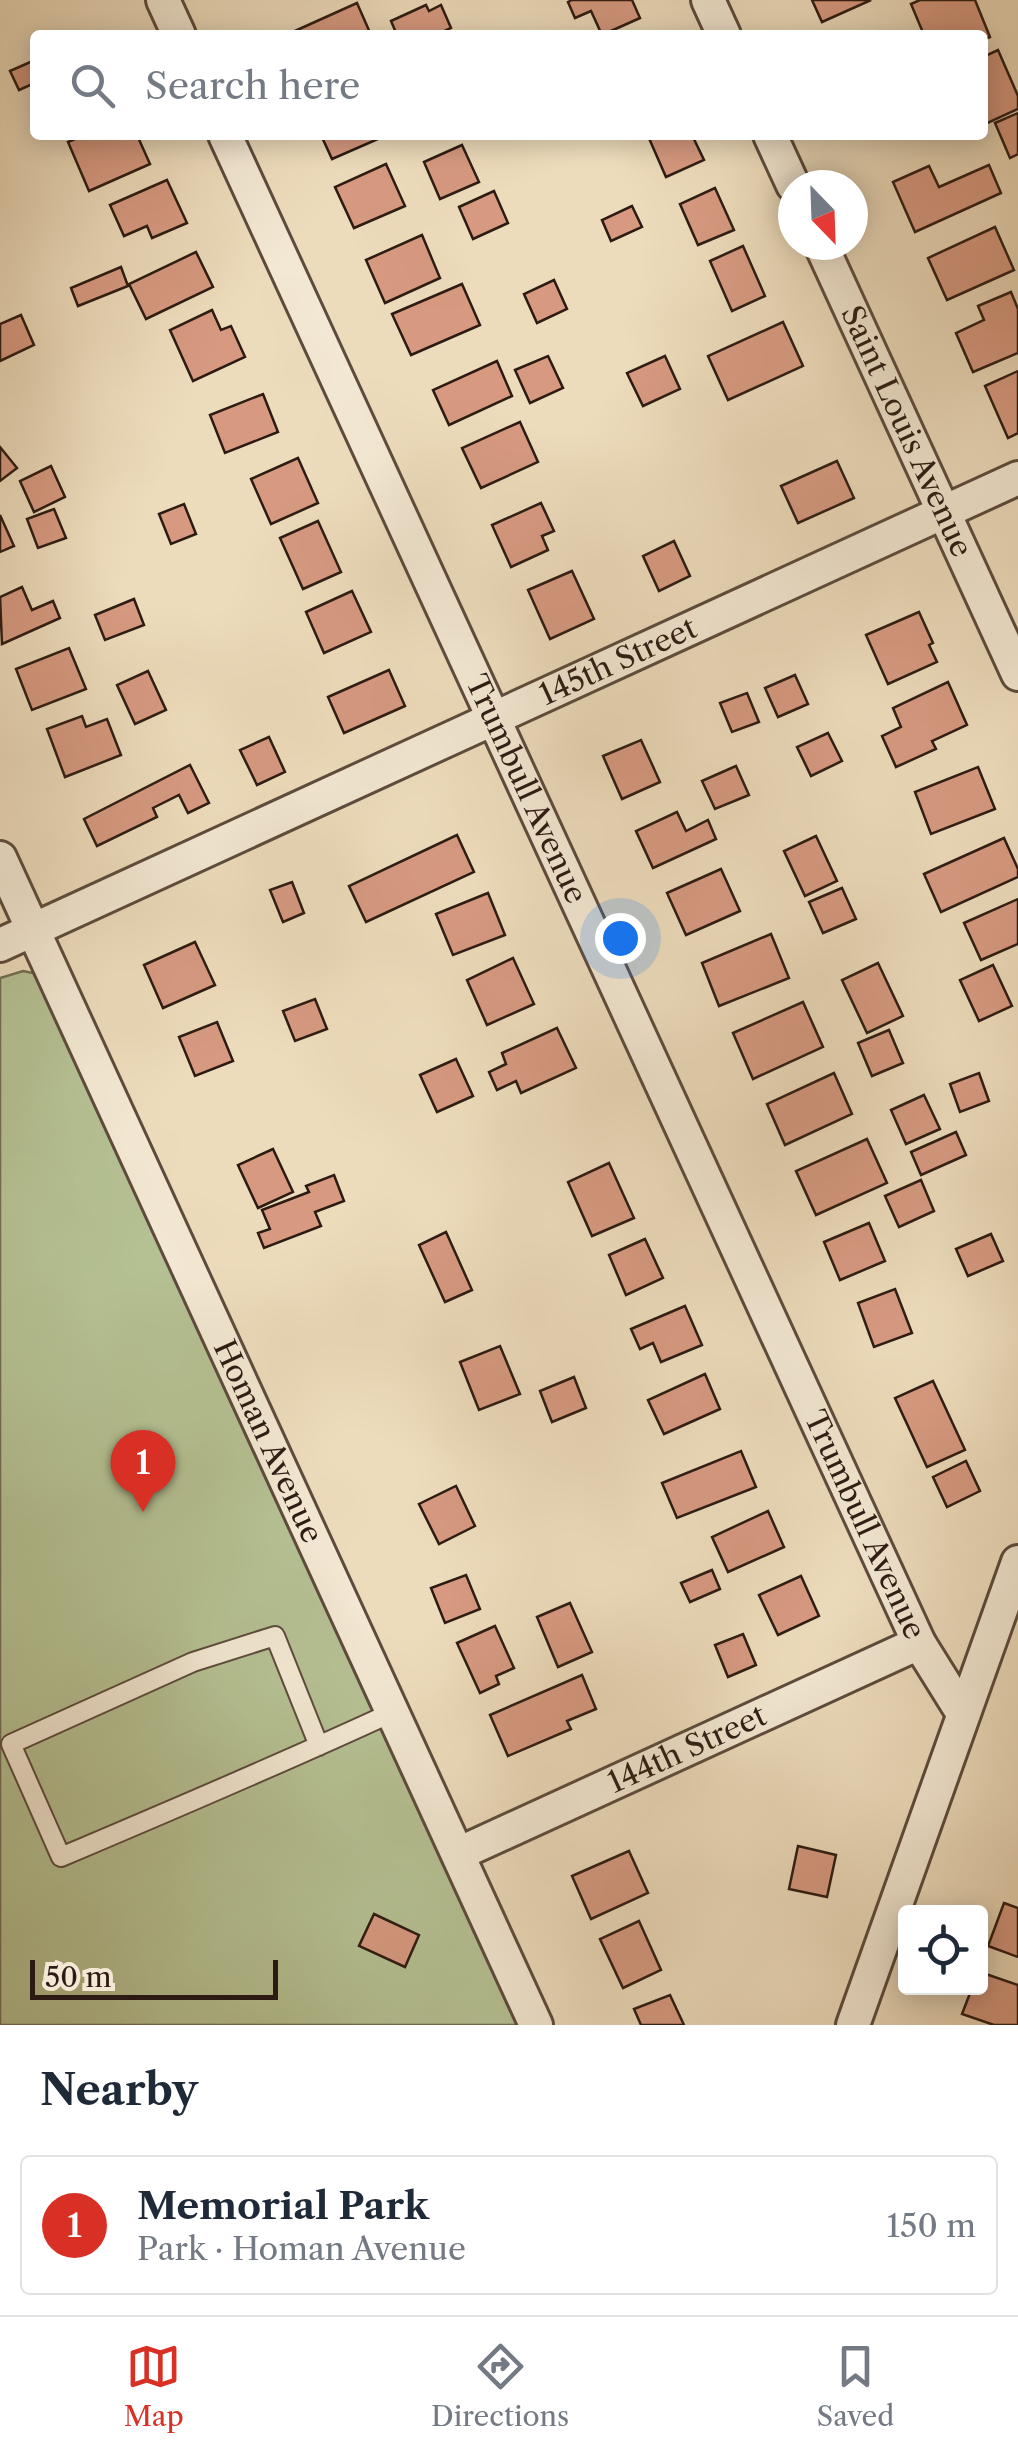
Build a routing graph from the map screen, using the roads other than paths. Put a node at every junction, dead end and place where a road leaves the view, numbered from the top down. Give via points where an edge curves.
1 (163, 0) edge
2 (708, 0) edge
3 (177, 30) edge
4 (722, 30) edge
5 (227, 140) edge
6 (772, 140) edge
7 (786, 170) edge
8 (828, 260) edge
9 (1018, 478) edge
10 (944, 512) junction
11 (1018, 674) edge
12 (494, 718) junction
13 (0, 858) edge
14 (33, 930) junction
15 (0, 945) edge
16 (1018, 1562) edge
17 (919, 1643) junction
18 (393, 1712) junction
19 (962, 1712) junction
20 (319, 1746) junction
21 (458, 1854) junction
22 (536, 2025) edge
23 (853, 2025) edge

1 - 3 street
2 - 4 street
5 - 12 street, Trumbull Avenue
6 - 7 street
8 - 10 street, Saint Louis Avenue
9 - 10 street, 145th Street
10 - 11 street, Saint Louis Avenue
10 - 12 street, 145th Street
12 - 14 street, 145th Street
12 - 17 street, Trumbull Avenue
13 - 14 street, Homan Avenue
14 - 15 street, 145th Street
14 - 18 street, Homan Avenue
16 - 19 street
17 - 19 street, Trumbull Avenue
17 - 21 street, 144th Street
18 - 20 lane
18 - 21 street, Homan Avenue
19 - 23 street
20 - 20 lane via 61,1858 11,1744 193,1662 275,1636
21 - 22 street, Homan Avenue

